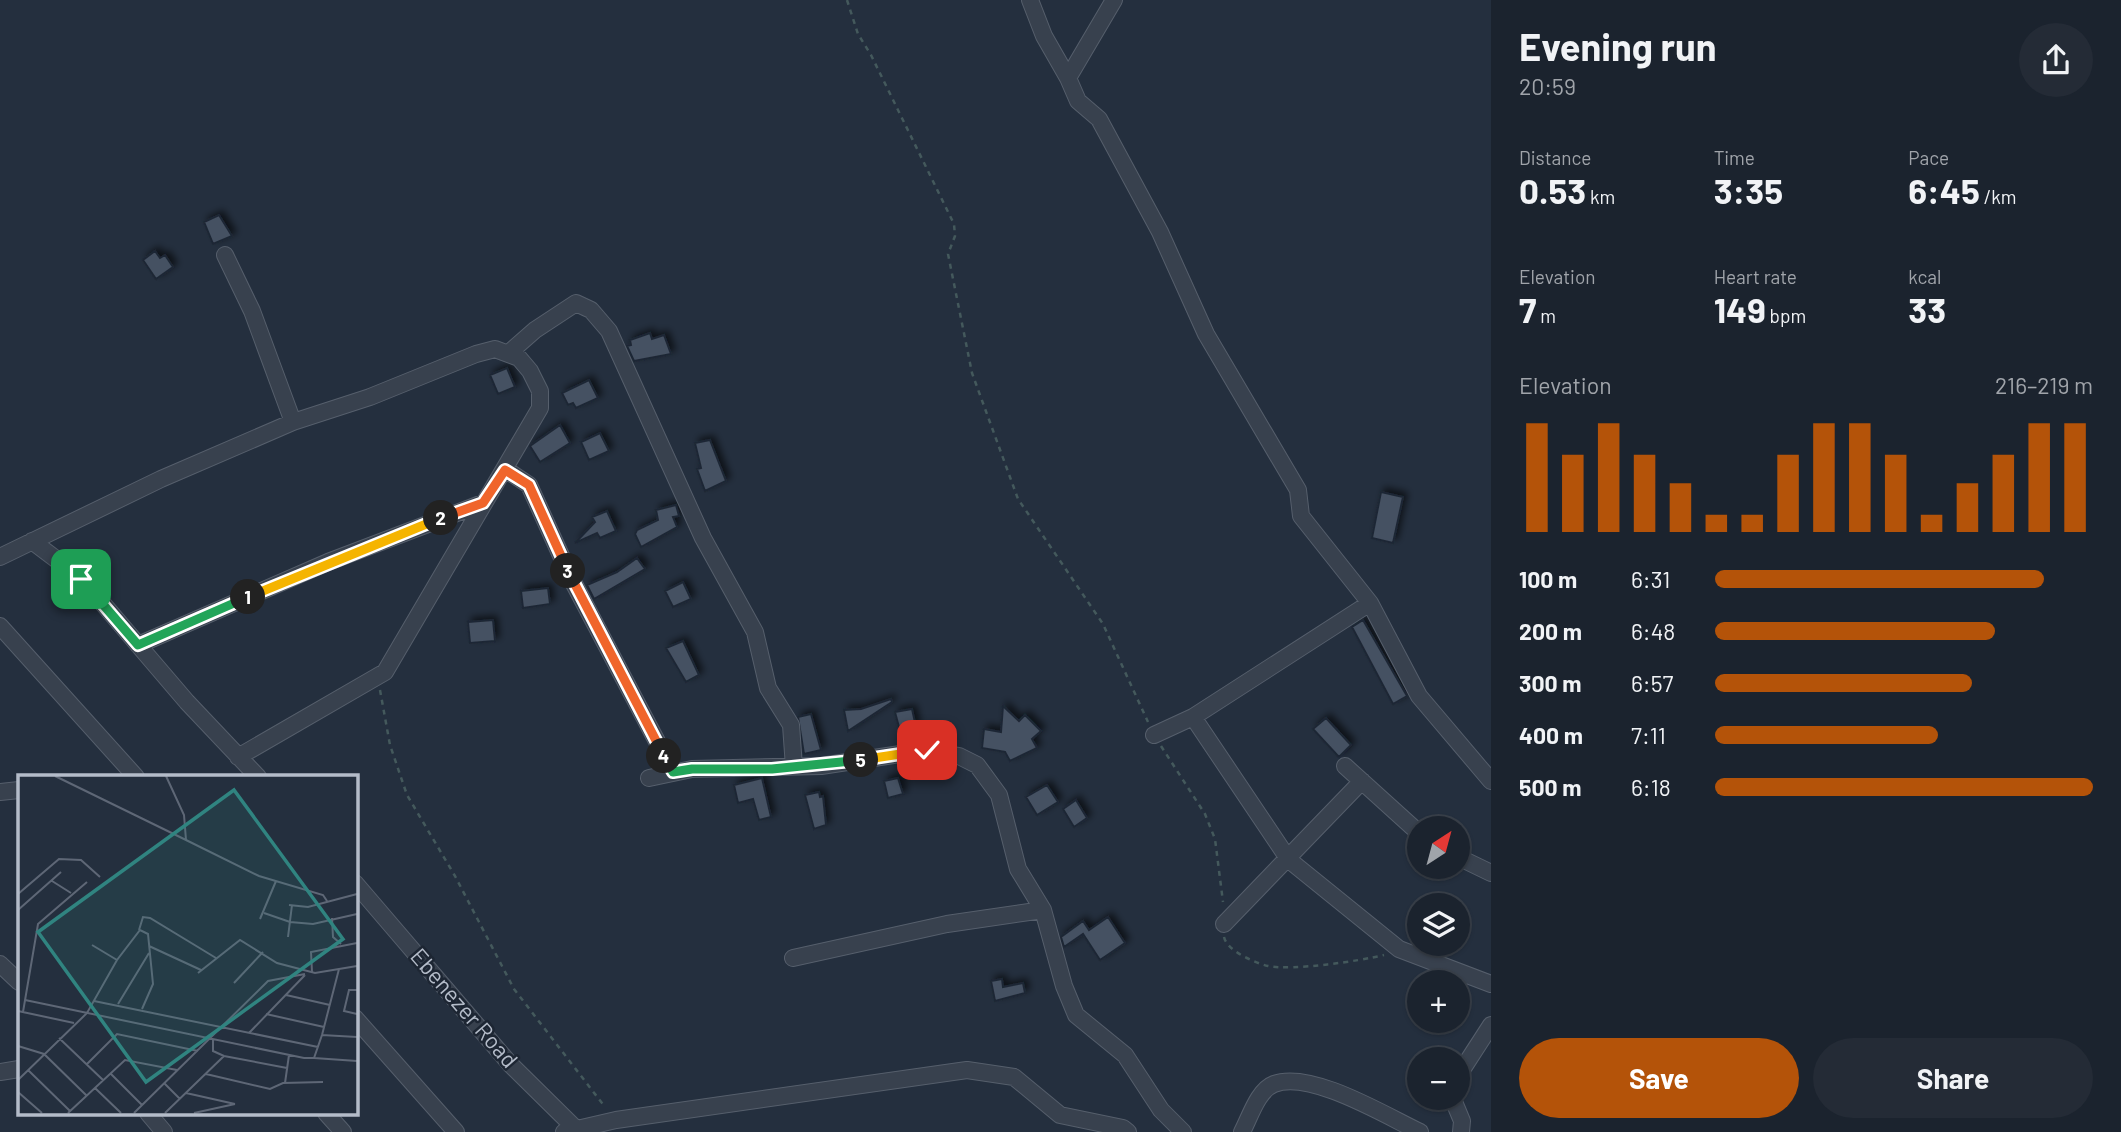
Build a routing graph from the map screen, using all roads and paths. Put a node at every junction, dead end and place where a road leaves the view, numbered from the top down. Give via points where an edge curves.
1 (846, 0) edge
2 (1030, 0) edge
3 (1114, 0) edge
4 (1068, 78) junction
5 (225, 255) dead end
6 (510, 352) junction
7 (293, 422) junction
8 (505, 470) junction
9 (483, 503) junction
10 (32, 541) junction
11 (0, 557) edge
12 (1370, 603) junction
13 (0, 626) edge
14 (138, 645) junction
15 (379, 677) junction
16 (1193, 717) junction
17 (1154, 735) junction
18 (238, 757) junction
19 (1345, 766) dead end
20 (794, 767) junction
21 (673, 772) junction
22 (133, 775) edge
23 (256, 775) edge
24 (649, 778) dead end
25 (1362, 781) junction
26 (1491, 781) edge
27 (18, 790) edge
28 (0, 792) edge
29 (1407, 822) edge
30 (1289, 860) junction
31 (1470, 863) edge
32 (1491, 873) edge
33 (357, 885) edge
34 (1043, 910) junction
35 (1224, 924) junction
36 (1399, 949) junction
37 (793, 958) dead end
38 (0, 964) edge
39 (18, 981) edge
40 (1491, 984) edge
41 (357, 1020) edge
42 (1491, 1024) edge
43 (1470, 1057) edge
44 (18, 1069) edge
45 (0, 1072) edge
46 (1457, 1110) edge
47 (149, 1114) edge
48 (327, 1114) edge
49 (616, 1120) junction
50 (573, 1131) edge
51 (164, 1132) edge
52 (343, 1132) edge
53 (456, 1132) edge
54 (1128, 1132) edge
55 (1183, 1132) edge
56 (1242, 1132) edge
57 (1420, 1132) edge
58 (1461, 1132) edge

1 - 17 path via 858,34 954,223 948,254 972,373 1018,499 1102,625
2 - 4 street
3 - 4 street
4 - 12 street via 1078,101 1099,119 1160,232 1206,334 1298,490 1301,516
5 - 7 street via 252,311
6 - 7 street via 495,349 475,354 357,402
6 - 8 street via 530,371 541,404
6 - 20 street via 576,303 591,310 609,331 703,538 755,632 768,688 791,725
7 - 10 street
8 - 9 street
8 - 21 street via 529,485 572,580
9 - 14 street via 328,562
9 - 15 street
10 - 11 street
10 - 14 street via 81,579
12 - 16 street
12 - 26 street via 1419,696
13 - 22 street
14 - 18 street
15 - 18 street
15 - 49 path via 390,745 407,795 456,876 514,989
16 - 17 street
16 - 30 street
17 - 35 path via 1205,814 1215,839
18 - 23 street
19 - 25 street
20 - 21 street
20 - 34 street via 927,750 977,765 999,795 1018,869
21 - 24 street
25 - 29 street
25 - 30 street
27 - 28 street
30 - 35 street
30 - 36 street
31 - 32 street
33 - 50 street, Ebenezer Road
34 - 37 street via 947,924
34 - 55 street via 1076,1015 1125,1055 1161,1110
35 - 36 path via 1227,945 1270,967 1365,960
36 - 40 street
38 - 39 street
41 - 53 street
42 - 43 street
44 - 45 street
46 - 58 street
47 - 51 street
48 - 52 street
49 - 50 street
49 - 54 street via 967,1070 1014,1077 1060,1115
56 - 57 street via 1263,1092 1273,1084 1288,1082 1325,1088

